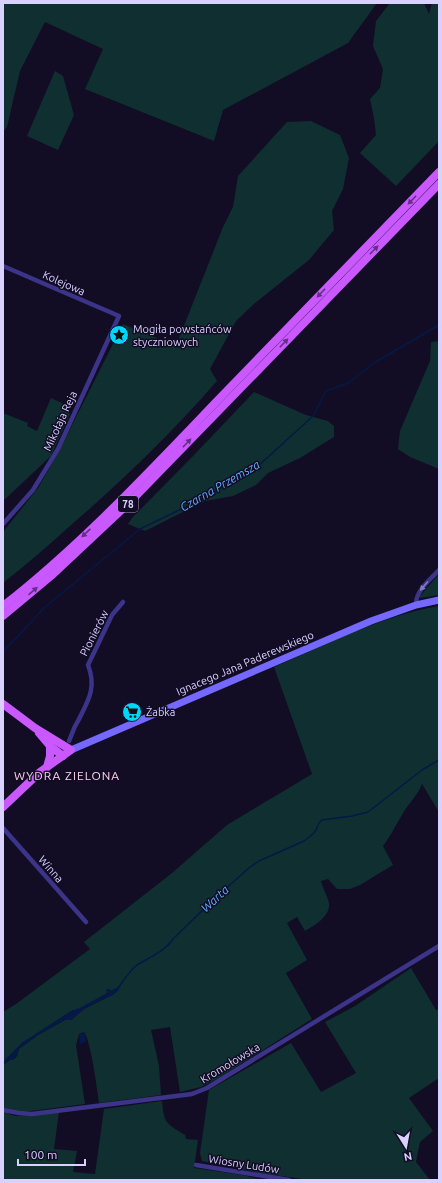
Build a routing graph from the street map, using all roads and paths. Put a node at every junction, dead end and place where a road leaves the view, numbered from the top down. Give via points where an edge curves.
1 (439, 172) edge
2 (439, 184) edge
3 (3, 266) edge
4 (119, 316) joint
5 (253, 370) junction
6 (242, 382) junction
7 (3, 524) edge
8 (439, 570) edge
9 (439, 600) edge
10 (123, 602) dead end
11 (416, 605) junction
12 (3, 606) edge
13 (3, 616) edge
14 (3, 704) edge
15 (35, 728) junction
16 (69, 741) dead end
17 (50, 746) junction
18 (71, 750) junction
19 (63, 756) junction
20 (47, 767) junction
21 (3, 807) edge
22 (3, 828) edge
23 (86, 922) dead end
24 (439, 946) edge
25 (3, 1110) edge
26 (196, 1165) dead end
27 (289, 1180) edge

1 -> 5 main road, 78
5 -> 2 main road, 78
3 - 4 street, Kolejowa
4 - 7 street, Mikołaja Reja via 58,449 33,490
5 - 6 main road, 78
6 -> 12 main road, 78 via 128,494
13 -> 6 main road, 78 via 51,576 130,502
8 -> 11 street via 418,594
9 - 11 main road, Ignacego Jana Paderewskiego
10 - 16 street, Pionierów via 112,615 88,665 91,672 91,694
11 - 18 main road, Ignacego Jana Paderewskiego via 365,623
14 - 15 main road
15 - 17 main road
15 - 18 main road
17 - 19 main road
17 - 20 main road
18 - 19 main road, Ignacego Jana Paderewskiego
19 - 20 main road, Ignacego Jana Paderewskiego
20 - 21 main road, Ignacego Jana Paderewskiego
22 - 23 street, Winna
24 - 25 street, Kromołowska via 207,1088 192,1094 32,1114
26 - 27 street, Wiosny Ludów

